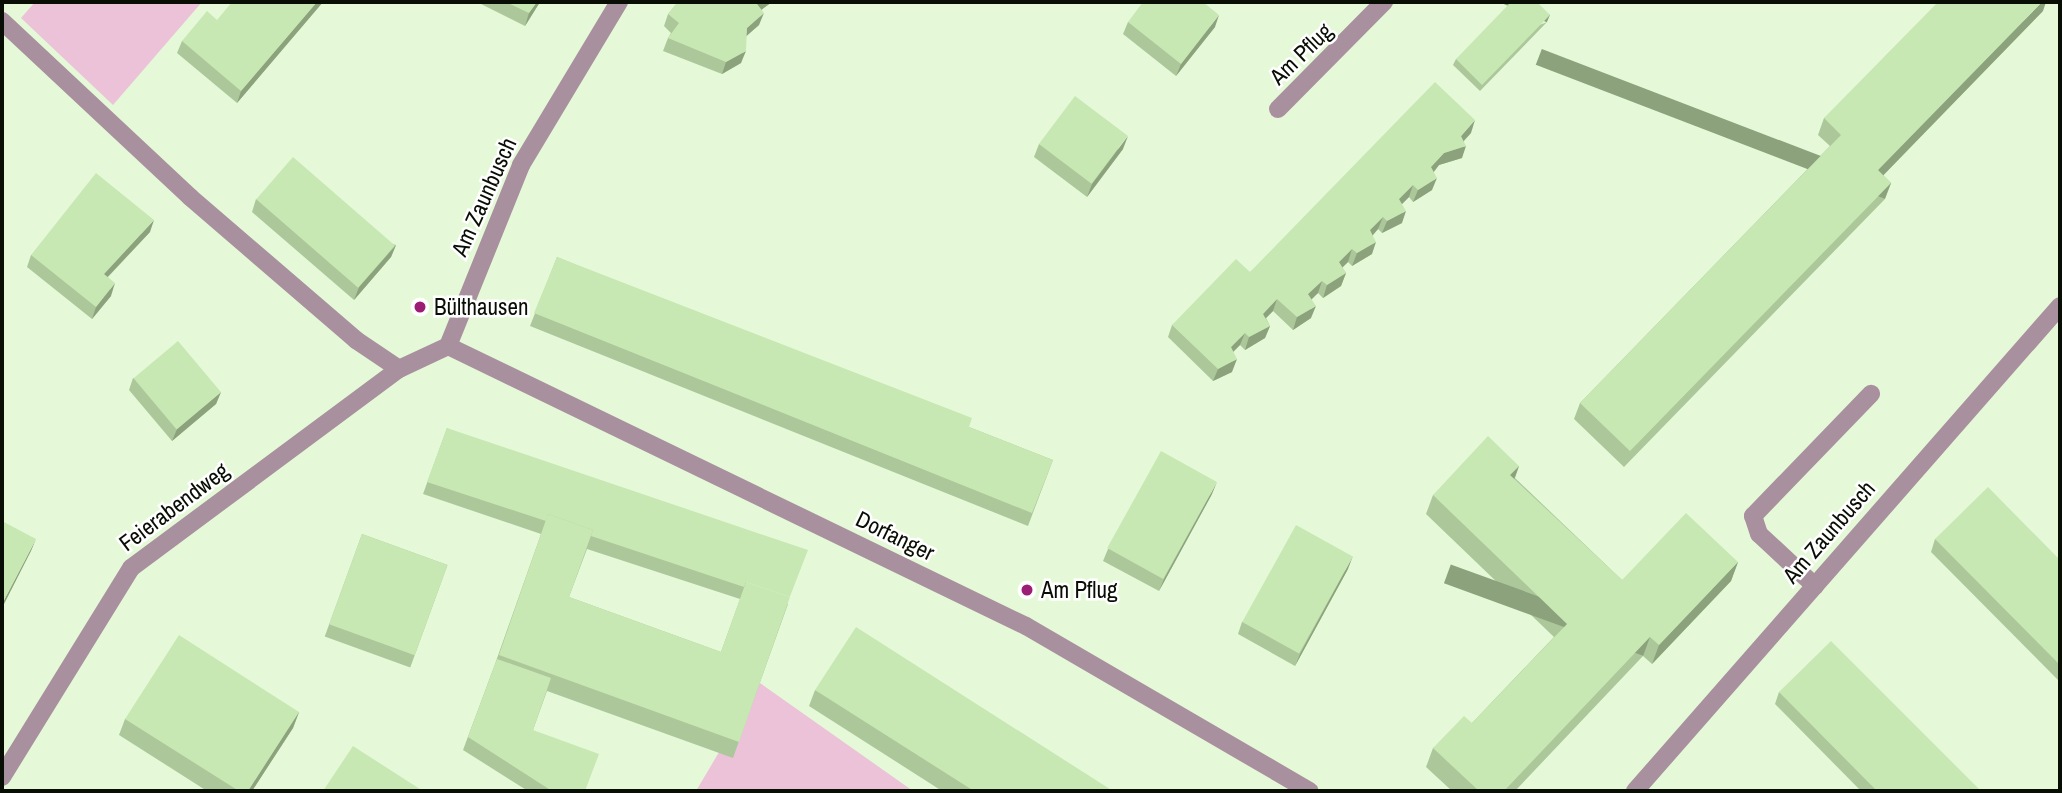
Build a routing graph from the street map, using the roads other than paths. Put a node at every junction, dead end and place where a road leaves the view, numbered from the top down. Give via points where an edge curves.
1 (619, 2) edge
2 (1384, 2) edge
3 (2, 22) edge
4 (1278, 109) dead end
5 (2060, 306) edge
6 (448, 346) junction
7 (399, 369) junction
8 (1871, 394) dead end
9 (1815, 586) junction
10 (2, 777) edge
11 (1310, 791) edge
12 (1635, 791) edge

1 - 6 street, Am Zaunbusch via 521,165
2 - 4 street, Am Pflug
3 - 7 street via 190,197 356,340
5 - 9 street, Am Zaunbusch
6 - 7 street, Feierabendweg
6 - 11 street, Dorfanger via 1026,626
7 - 10 street, Feierabendweg via 131,568
8 - 9 street via 1753,516 1759,534
9 - 12 street, Am Zaunbusch

